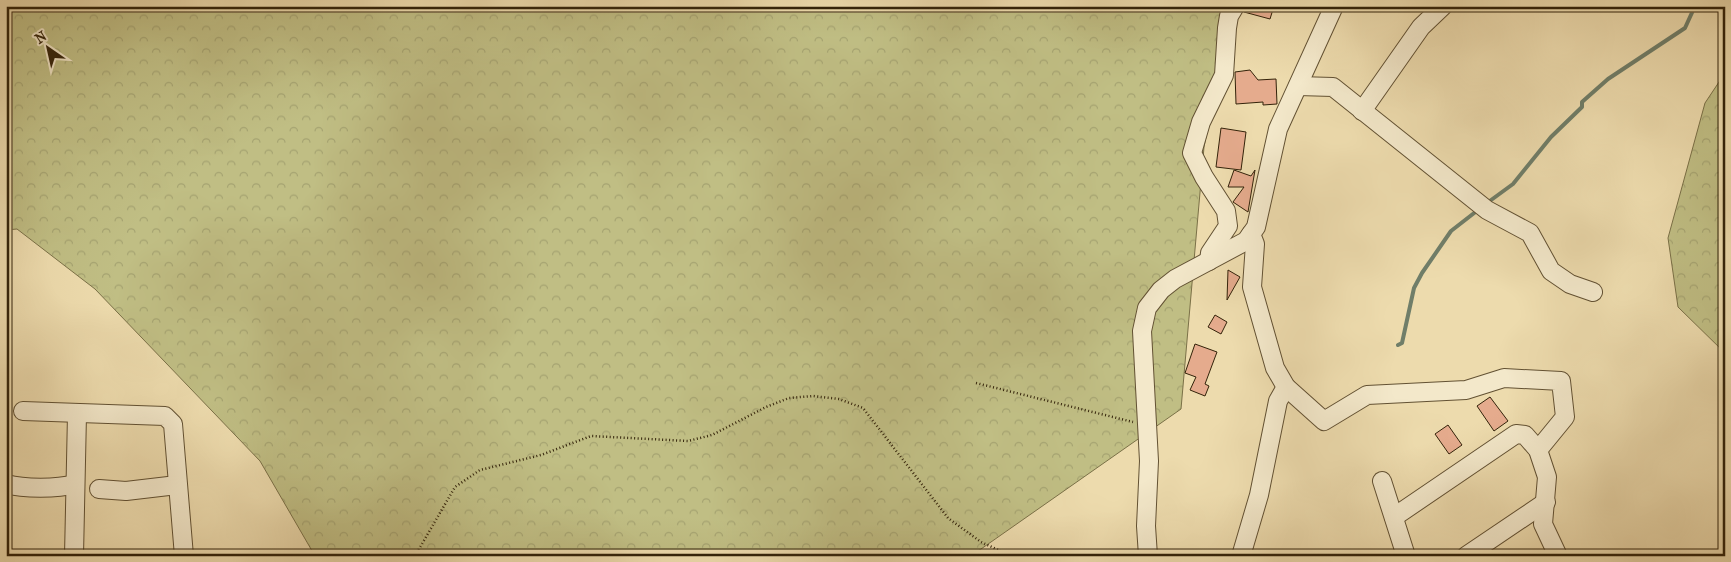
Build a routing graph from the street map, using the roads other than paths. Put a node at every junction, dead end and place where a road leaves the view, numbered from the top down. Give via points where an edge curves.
1 (1235, 6) edge
2 (1334, 6) edge
3 (1443, 6) edge
4 (1298, 86) junction
5 (1362, 111) junction
6 (1251, 234) junction
7 (1209, 261) junction
8 (1593, 292) dead end
9 (1286, 387) junction
10 (23, 411) dead end
11 (77, 414) junction
12 (1538, 450) junction
13 (1382, 480) dead end
14 (6, 484) edge
15 (74, 484) junction
16 (177, 485) junction
17 (100, 489) dead end
18 (1546, 502) junction
19 (1394, 517) junction
20 (74, 556) edge
21 (184, 556) edge
22 (1148, 556) edge
23 (1241, 556) edge
24 (1406, 556) edge
25 (1466, 556) edge
26 (1558, 556) edge

1 - 7 street via 1227,28 1224,75 1201,122 1192,153 1226,211 1228,226 1210,253
2 - 4 street
3 - 5 street via 1421,27
4 - 5 street via 1333,87
4 - 6 street via 1278,129 1269,160 1265,194 1256,228
5 - 8 street via 1486,210 1530,233 1551,271 1570,284
6 - 7 street via 1246,241
6 - 9 street via 1255,244 1252,286 1275,368
7 - 22 street via 1161,290 1147,308 1142,331
9 - 12 street via 1324,421 1367,395 1466,390 1504,378 1561,381 1565,417
9 - 23 street via 1278,401 1259,495
10 - 11 street
11 - 15 street via 78,464
11 - 16 street via 169,418
12 - 18 street via 1547,477
12 - 19 street via 1525,435 1516,434
13 - 19 street
14 - 15 street via 15,487
15 - 20 street
16 - 17 street via 126,491
16 - 21 street
18 - 25 street
18 - 26 street via 1543,524
19 - 24 street

